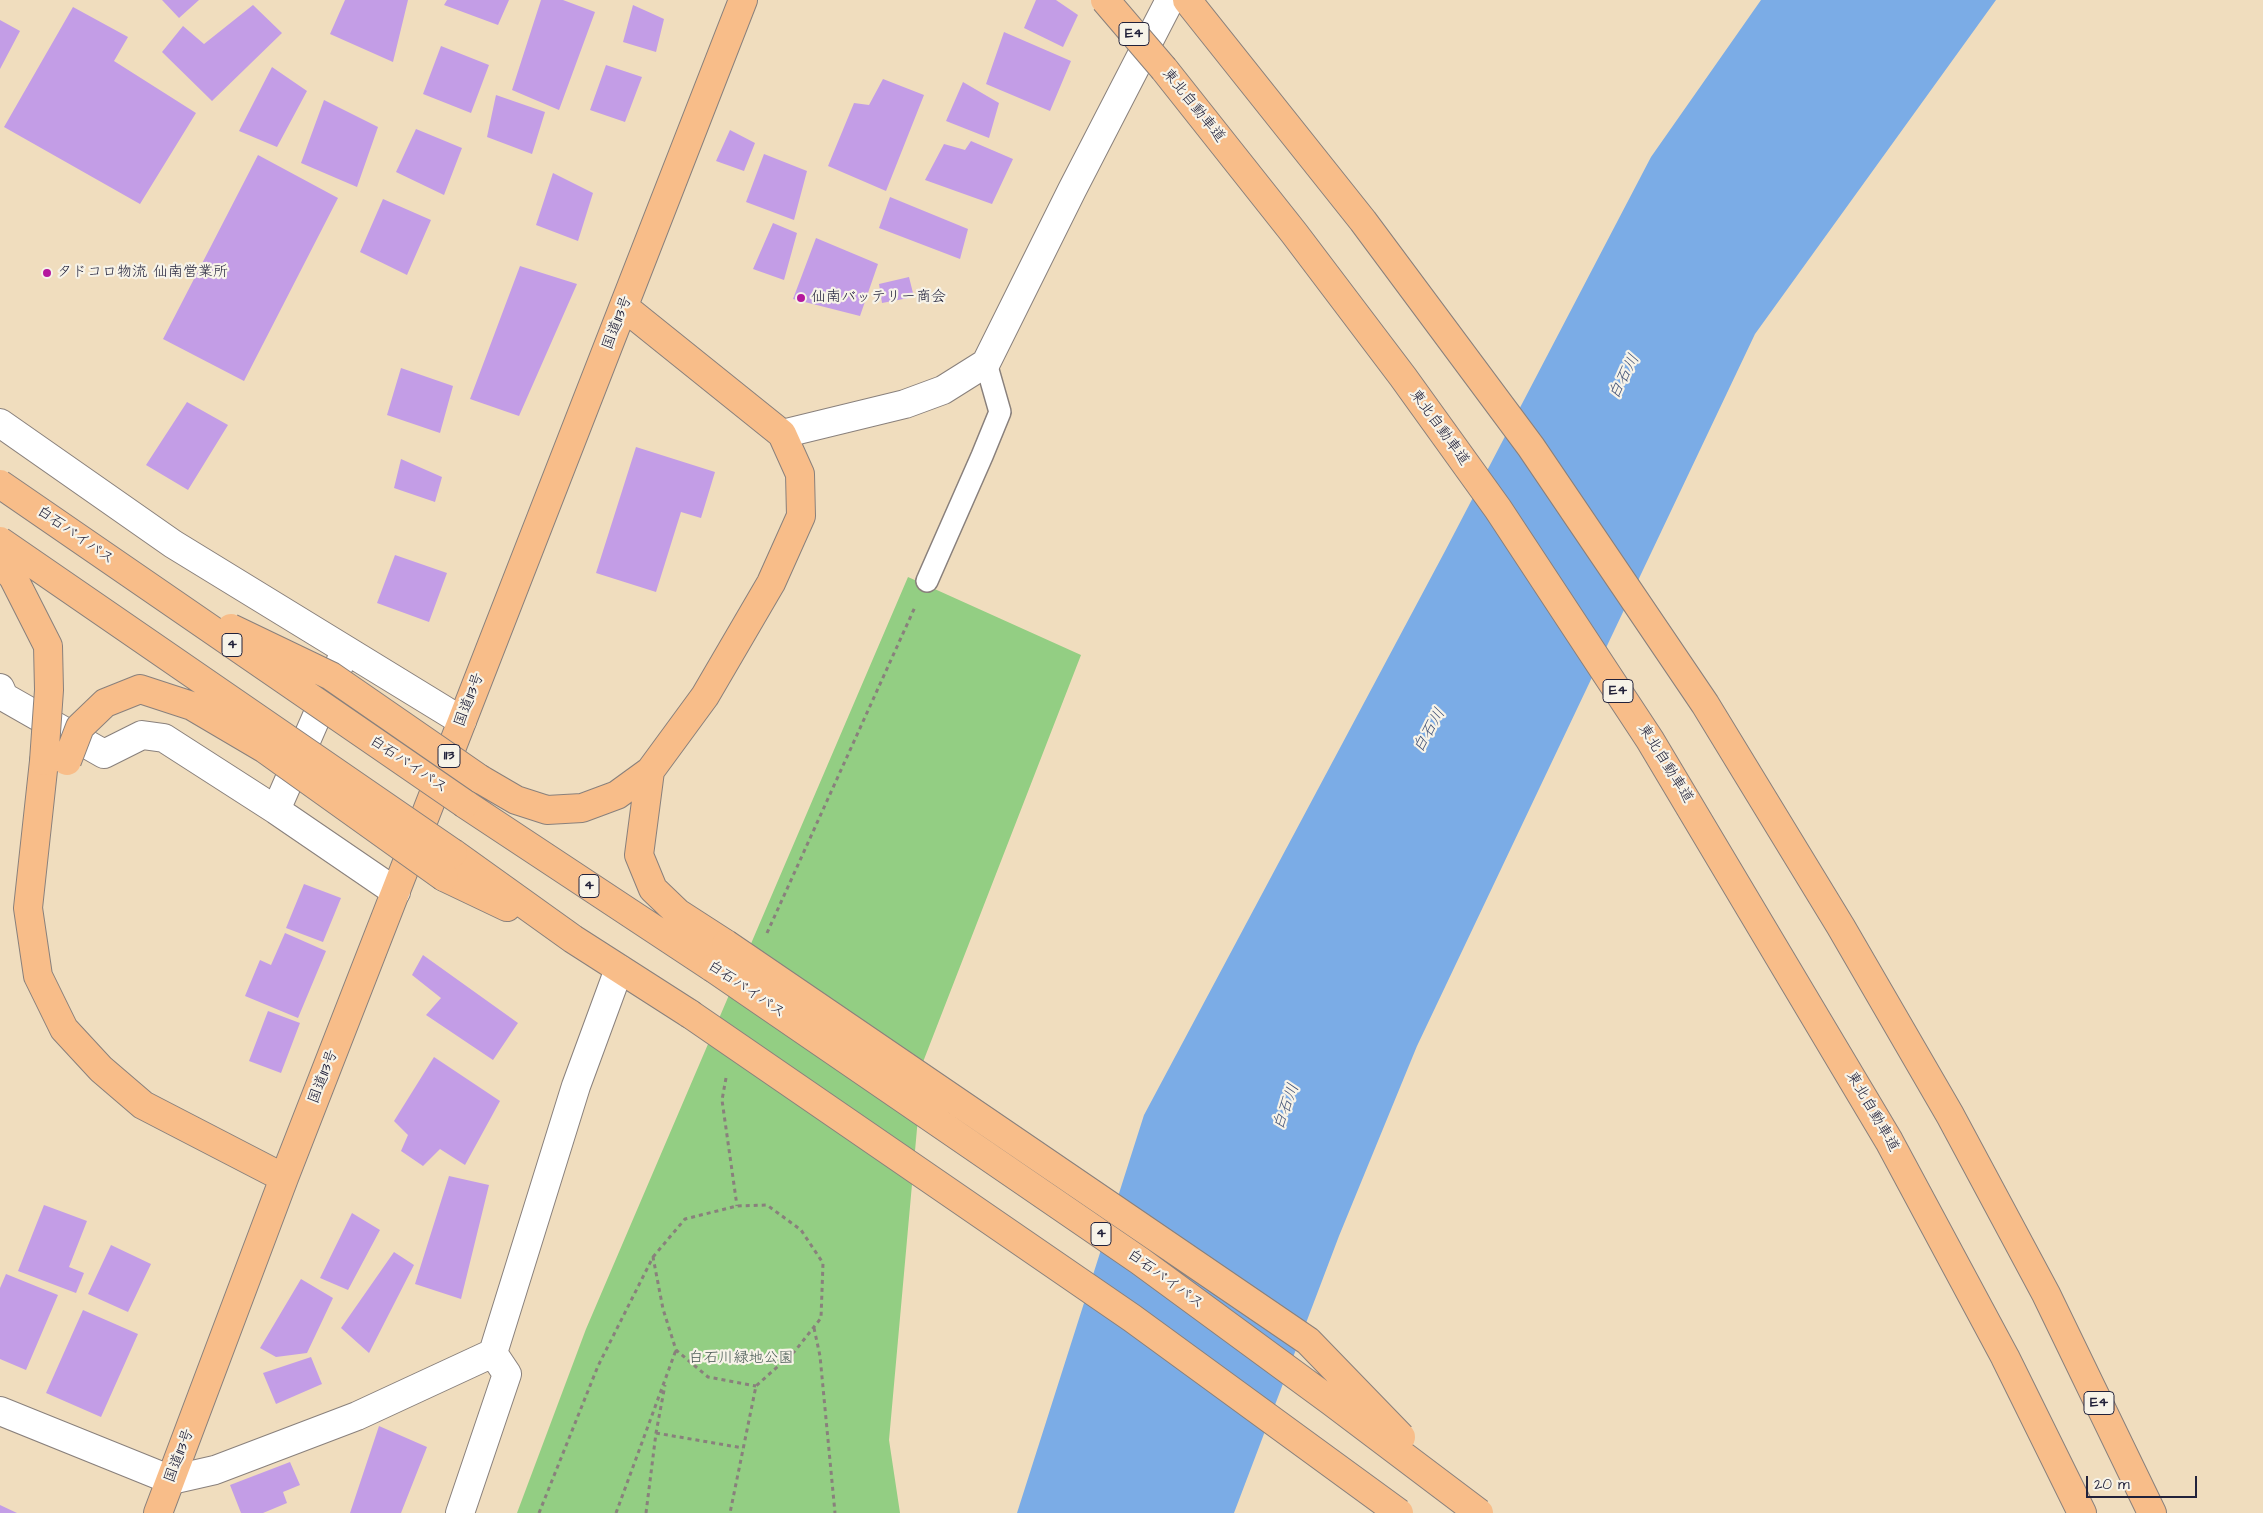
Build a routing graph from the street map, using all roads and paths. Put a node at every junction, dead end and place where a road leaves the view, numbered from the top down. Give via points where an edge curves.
1 (742, 0) edge
2 (1105, 0) edge
3 (1170, 0) edge
4 (1187, 0) edge
5 (624, 307) junction
6 (986, 363) junction
7 (0, 423) edge
8 (782, 434) junction
9 (0, 484) edge
10 (0, 541) edge
11 (0, 562) edge
12 (927, 581) joint
13 (151, 590) junction
14 (346, 650) junction
15 (0, 688) edge
16 (462, 722) junction
17 (56, 761) junction
18 (650, 771) junction
19 (276, 810) junction
20 (448, 865) junction
21 (396, 892) junction
22 (765, 938) dead end
23 (720, 956) junction
24 (619, 969) junction
25 (728, 1073) dead end
26 (284, 1178) junction
27 (737, 1206) junction
28 (653, 1257) junction
29 (814, 1327) junction
30 (676, 1350) junction
31 (493, 1353) junction
32 (667, 1374) junction
33 (756, 1386) junction
34 (0, 1411) edge
35 (656, 1432) junction
36 (743, 1448) junction
37 (171, 1480) junction
38 (1469, 1505) edge
39 (158, 1513) edge
40 (460, 1513) edge
41 (539, 1513) edge
42 (616, 1513) edge
43 (646, 1513) edge
44 (730, 1513) edge
45 (835, 1513) edge
46 (1399, 1513) edge
47 (2082, 1513) edge
48 (2152, 1513) edge

1 - 5 highway, 国道113号 / 113
2 - 47 highway, 東北自動車道 / E4, bridge via 1294,232 1403,377 1504,517 1650,740 1889,1141 2006,1357
3 - 6 street
4 - 48 highway, E4 via 1363,221 1531,447 1705,704 1950,1114 2046,1294
5 - 8 highway
5 - 16 highway, 国道113号 / 113
6 - 8 street via 943,390 905,404
6 - 12 lane via 1000,412
7 - 14 street via 174,544
8 - 18 highway via 800,474 801,516 771,583 710,688
9 - 13 highway, 白石バイパス / 4, bridge
10 - 20 highway, bridge
11 - 17 highway, bridge via 13,577 48,646
12 - 22 path
13 - 18 highway, bridge via 331,676 480,779 516,800 547,810 582,808 617,794
13 - 23 highway, 白石バイパス / 4, bridge via 465,804
14 - 16 street
14 - 19 street
15 - 19 street via 4,697 104,754 142,735 164,738
16 - 21 highway, 国道113号 / 113
17 - 20 highway, bridge via 80,727 105,703 140,689 192,706
17 - 26 highway via 35,837 28,908 38,976 64,1029 101,1069 143,1105
18 - 23 highway via 640,855 653,890
19 - 21 street
20 - 24 highway
21 - 26 highway, 国道113号 / 113
23 - 38 highway, 白石バイパス / 4, bridge
24 - 31 street via 576,1086
24 - 46 highway, bridge via 690,1014 1132,1318
25 - 27 path via 722,1100
26 - 37 highway, 国道113号 / 113
27 - 28 path via 685,1219
27 - 29 path via 767,1206 800,1230 824,1263 822,1318
28 - 30 path via 663,1309
28 - 41 path via 598,1366
29 - 33 path via 794,1351
29 - 45 path via 820,1356
30 - 32 path
30 - 33 path via 708,1377
31 - 37 street via 357,1416 215,1470
31 - 40 street via 507,1374
32 - 35 path
32 - 42 path
33 - 36 path
34 - 37 street
35 - 36 path
35 - 43 path
36 - 44 path
37 - 39 highway, 国道113号 / 113

